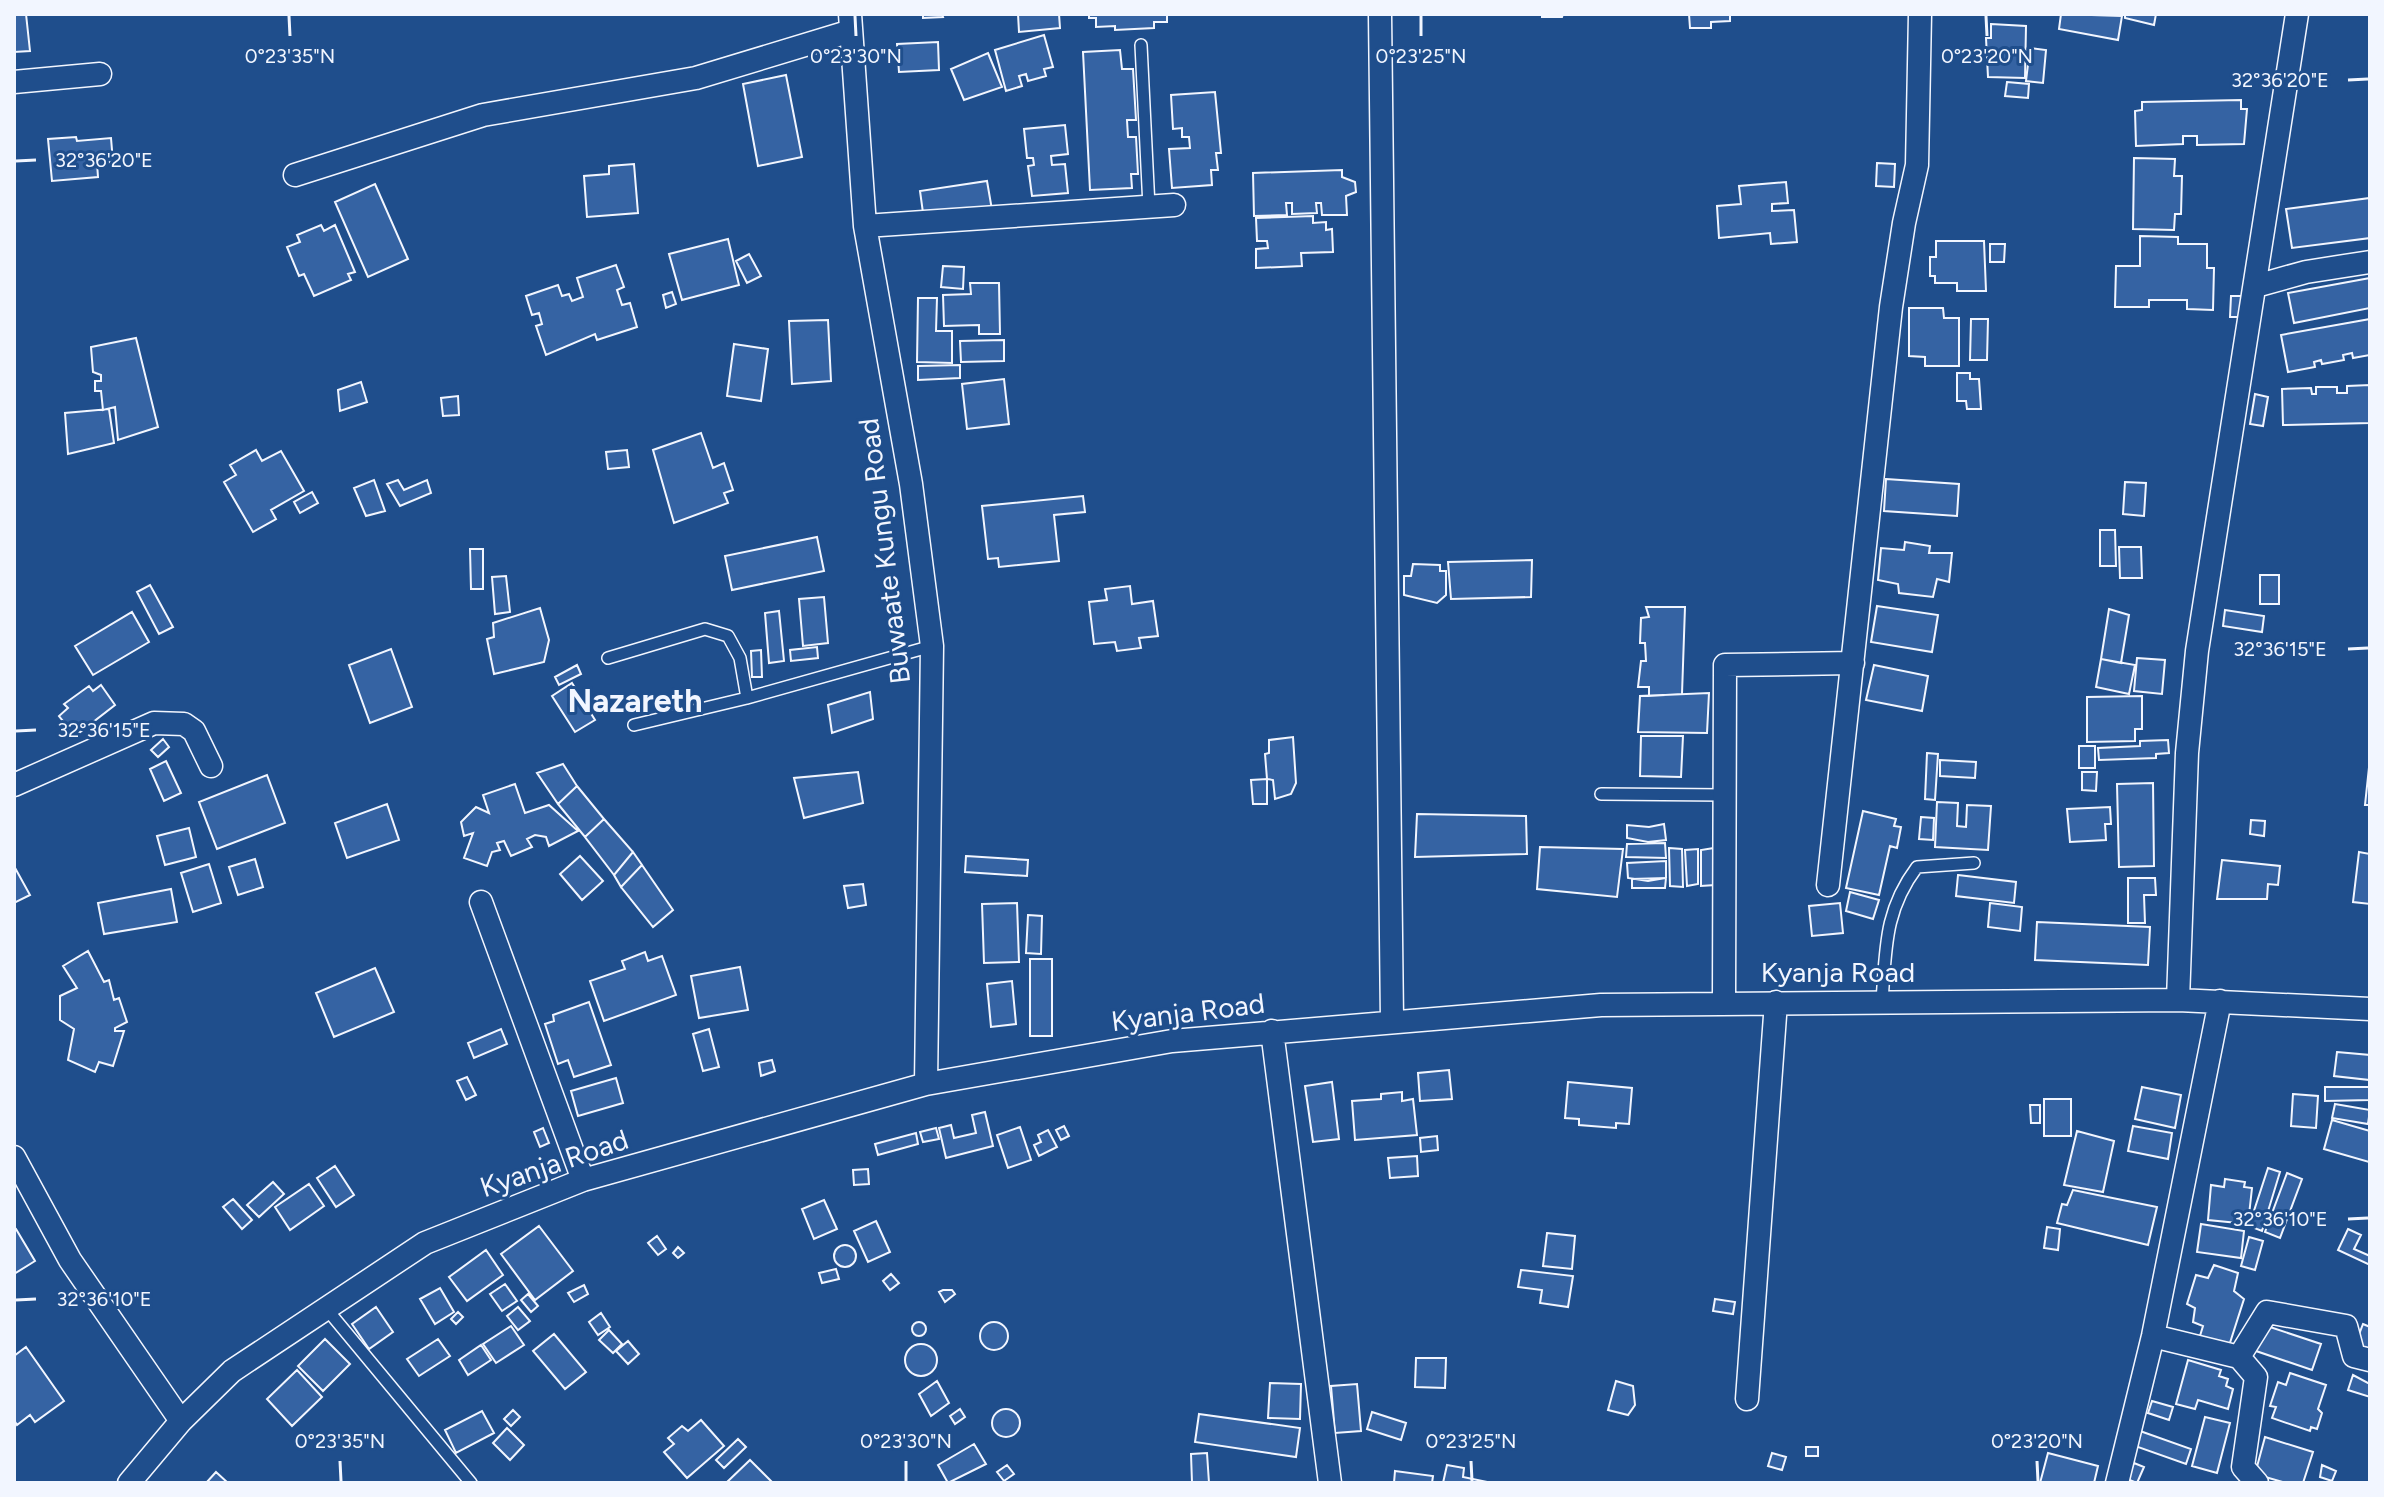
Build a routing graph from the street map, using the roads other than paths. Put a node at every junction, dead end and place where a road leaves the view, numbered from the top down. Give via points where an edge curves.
1 (1380, 14) edge
2 (1920, 14) edge
3 (2297, 14) edge
4 (851, 23) edge
5 (1141, 45) dead end
6 (100, 74) dead end
7 (14, 82) edge
8 (295, 175) dead end
9 (1174, 205) dead end
10 (1149, 207) junction
11 (865, 226) junction
12 (2370, 262) edge
13 (2256, 286) junction
14 (932, 646) junction
15 (608, 658) dead end
16 (1853, 663) junction
17 (747, 698) junction
18 (634, 725) dead end
19 (211, 766) dead end
20 (14, 785) edge
21 (1601, 794) dead end
22 (1725, 795) junction
23 (1974, 863) dead end
24 (1828, 885) dead end
25 (481, 902) dead end
26 (2178, 1000) junction
27 (1882, 1001) junction
28 (2220, 1001) junction
29 (1724, 1002) junction
30 (1776, 1002) junction
31 (2370, 1009) edge
32 (1392, 1020) junction
33 (1272, 1031) junction
34 (926, 1084) junction
35 (14, 1157) edge
36 (583, 1180) junction
37 (325, 1306) junction
38 (2153, 1336) junction
39 (2239, 1357) junction
40 (2370, 1360) edge
41 (1747, 1399) dead end
42 (181, 1421) junction
43 (129, 1483) edge
44 (471, 1483) edge
45 (1330, 1483) edge
46 (2117, 1483) edge
47 (2257, 1483) edge

1 - 32 street
2 - 16 street via 1917,165 1891,307
3 - 13 street
4 - 8 street via 696,78 495,112
4 - 11 street, Buwaate Kungu Road
5 - 10 lane
6 - 7 street
9 - 10 street
10 - 11 street
11 - 14 street, Buwaate Kungu Road via 911,484
12 - 13 street
13 - 26 street via 2197,651 2187,753
14 - 17 lane
14 - 34 street, Buwaate Kungu Road
15 - 17 lane via 705,629 728,636 740,658
16 - 22 street via 1725,665
16 - 24 street
17 - 18 lane
19 - 20 street via 194,731 184,724 154,723
21 - 22 lane
22 - 29 street
23 - 27 lane via 1917,867 1903,886 1887,926
25 - 36 street
26 - 27 street, Kyanja Road
26 - 28 street, Kyanja Road
27 - 30 street, Kyanja Road
28 - 31 street, Kyanja Road
28 - 38 street
29 - 30 street, Kyanja Road
29 - 32 street, Kyanja Road
30 - 41 street
32 - 33 street, Kyanja Road
33 - 34 street, Kyanja Road via 1172,1041
33 - 45 street
34 - 36 street, Kyanja Road
35 - 42 street via 70,1260
36 - 37 street, Kyanja Road via 425,1243
37 - 42 street, Kyanja Road via 232,1371
37 - 44 lane
38 - 39 street
38 - 46 street
39 - 40 street via 2261,1316 2274,1311 2346,1326 2354,1356
39 - 47 street via 2256,1377 2243,1467
42 - 43 street, Kyanja Road

